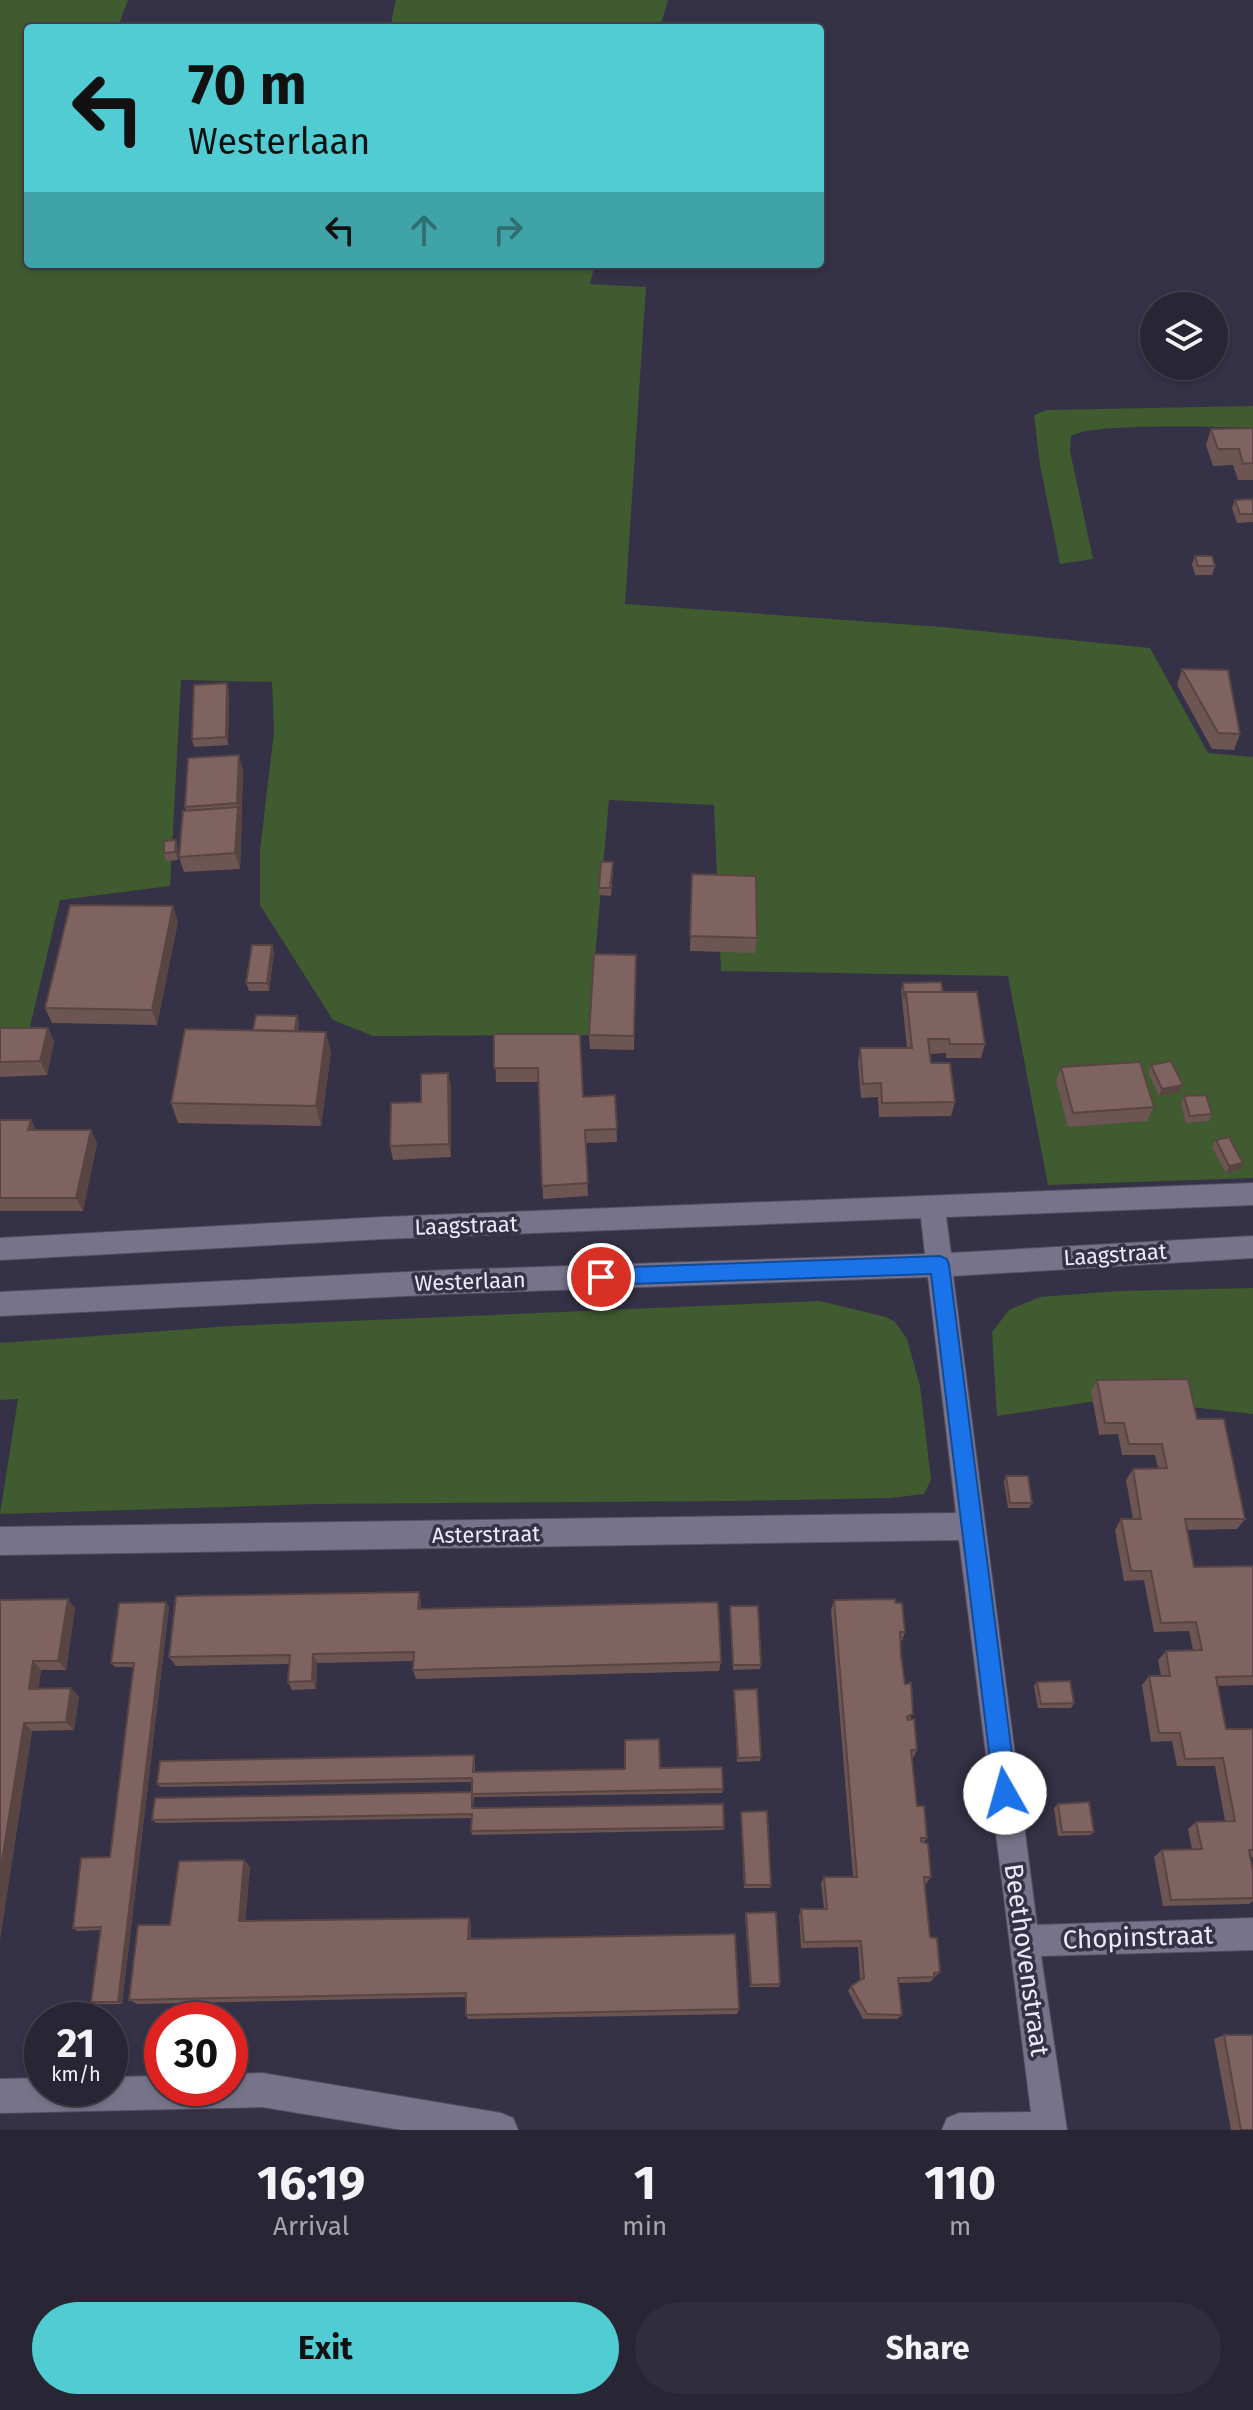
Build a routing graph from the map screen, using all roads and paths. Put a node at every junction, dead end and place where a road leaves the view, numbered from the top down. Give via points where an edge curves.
1 (1253, 1194) edge
2 (932, 1207) junction
3 (1253, 1247) edge
4 (0, 1249) edge
5 (940, 1265) junction
6 (0, 1304) edge
7 (973, 1526) junction
8 (0, 1541) edge
9 (1253, 1934) edge
10 (1023, 1941) junction
11 (0, 2096) edge
12 (1050, 2129) edge
13 (501, 2130) edge
14 (959, 2130) edge

1 - 2 street, Laagstraat
2 - 4 street, Laagstraat
2 - 5 street
3 - 5 street, Laagstraat
5 - 6 street, Westerlaan
5 - 7 street, Beethovenstraat
7 - 8 street, Asterstraat
7 - 10 street, Beethovenstraat
9 - 10 street, Chopinstraat
10 - 12 street, Beethovenstraat
11 - 13 street via 262,2090
12 - 14 street

